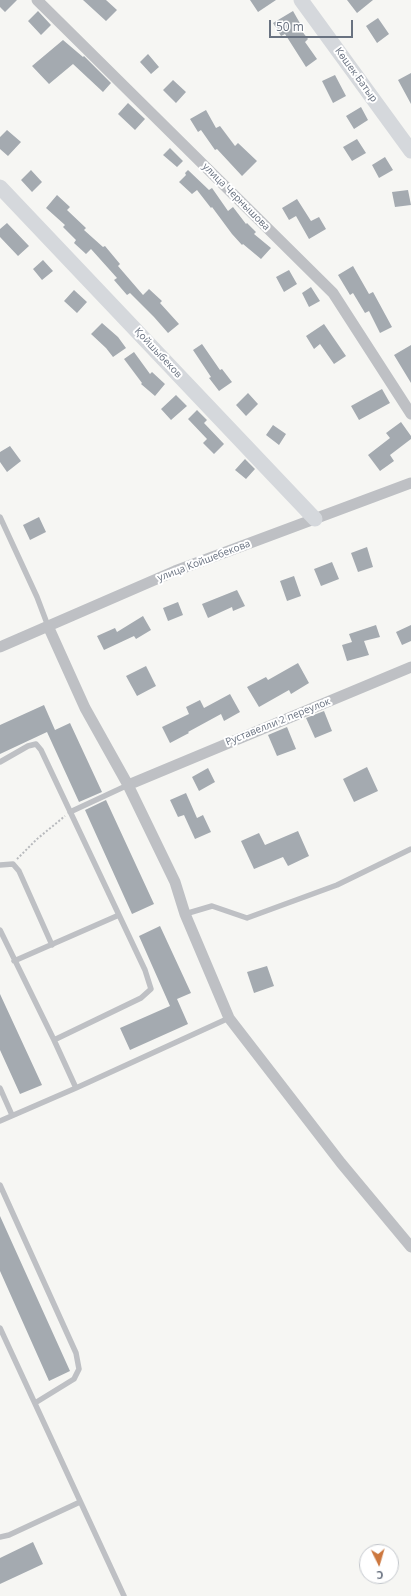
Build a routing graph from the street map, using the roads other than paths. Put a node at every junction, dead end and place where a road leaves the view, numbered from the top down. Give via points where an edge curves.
1 (37, 0) edge
2 (301, 0) edge
3 (411, 151) edge
4 (0, 188) edge
5 (411, 414) edge
6 (411, 484) edge
7 (0, 516) edge
8 (315, 519) junction
9 (48, 626) junction
10 (0, 647) edge
11 (411, 667) edge
12 (0, 762) edge
13 (128, 785) junction
14 (70, 812) junction
15 (411, 849) edge
16 (0, 864) edge
17 (185, 914) junction
18 (119, 915) junction
19 (0, 930) edge
20 (52, 945) junction
21 (14, 961) junction
22 (229, 1018) junction
23 (54, 1040) junction
24 (0, 1088) edge
25 (76, 1088) junction
26 (12, 1115) junction
27 (0, 1121) edge
28 (0, 1185) edge
29 (411, 1247) edge
30 (0, 1328) edge
31 (35, 1403) junction
32 (80, 1502) junction
33 (0, 1537) edge
34 (124, 1596) edge

1 - 5 street, улица Чернышова via 333,293
2 - 3 street, Көшек Батыр
4 - 8 street, Қойшыбеков
6 - 8 street, улица Койшебекова
7 - 9 lane
8 - 9 street, улица Койшебекова via 175,571
9 - 10 street, улица Койшебекова
9 - 13 street via 85,708
11 - 13 street, Руставелли 2 переулок
12 - 14 lane via 36,744
13 - 14 lane
13 - 17 street via 175,882
14 - 18 lane
15 - 17 lane via 337,885 247,918 212,906
16 - 20 lane via 13,864 19,871
17 - 22 street
18 - 20 lane
18 - 23 lane via 145,970 151,989 141,998
19 - 21 lane
20 - 21 lane
21 - 23 lane
22 - 25 lane
22 - 29 street via 341,1163
23 - 25 lane
24 - 26 lane
25 - 26 lane
26 - 27 lane
28 - 31 lane via 76,1353 79,1369 74,1379
30 - 31 lane
31 - 32 lane
32 - 33 lane
32 - 34 lane

